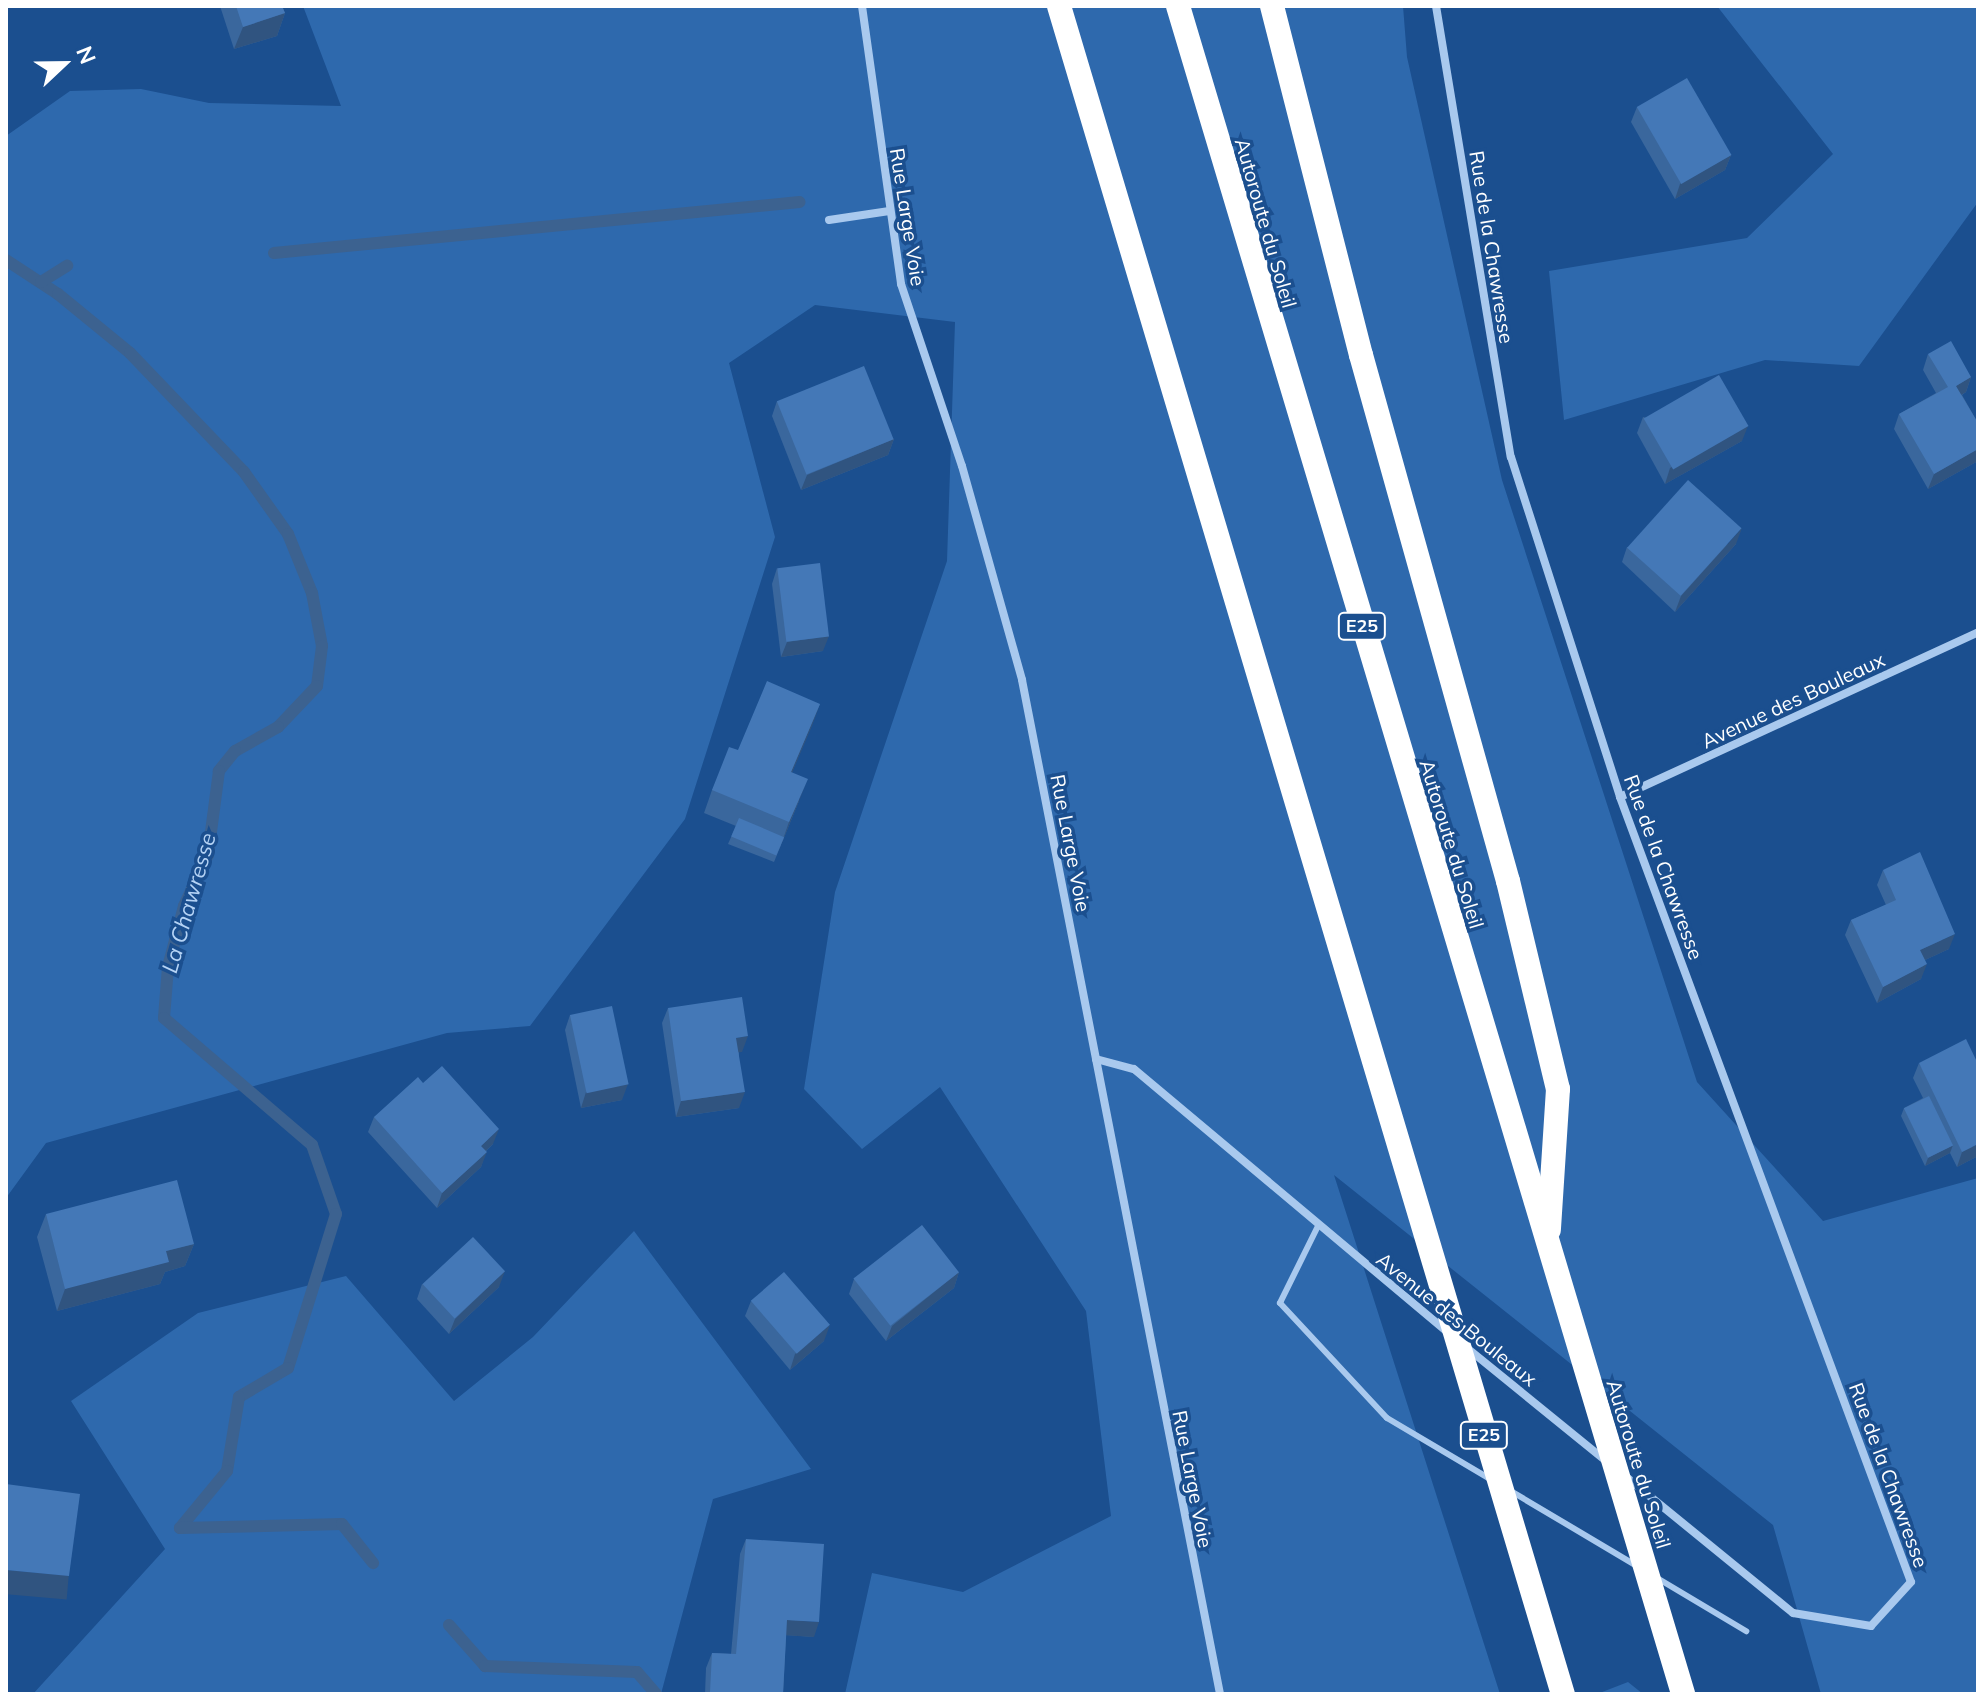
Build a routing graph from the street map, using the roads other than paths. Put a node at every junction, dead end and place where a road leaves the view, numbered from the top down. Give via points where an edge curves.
1 (862, 6) edge
2 (1059, 6) edge
3 (1178, 6) edge
4 (1272, 6) edge
5 (1436, 6) edge
6 (889, 211) junction
7 (829, 220) dead end
8 (1978, 632) edge
9 (1620, 797) junction
10 (1096, 1059) junction
11 (1318, 1226) junction
12 (1548, 1246) junction
13 (1793, 1613) joint
14 (1746, 1631) dead end
15 (1220, 1694) edge
16 (1563, 1694) edge
17 (1683, 1694) edge

1 - 6 street, Rue Large Voie
2 - 16 highway, E25
3 - 12 highway, Autoroute du Soleil / E25
4 - 12 highway via 1361,355 1508,881 1558,1089
5 - 9 street, Rue de la Chawresse via 1511,457
6 - 7 street
6 - 10 street, Rue Large Voie via 901,284 962,466 1022,680
8 - 9 street, Avenue des Bouleaux
9 - 13 street, Rue de la Chawresse via 1911,1582 1871,1626
10 - 11 street, Avenue des Bouleaux via 1134,1069
10 - 15 street, Rue Large Voie
11 - 13 street, Avenue des Bouleaux
11 - 14 lane via 1280,1303 1387,1418
12 - 17 highway, Autoroute du Soleil / E25

